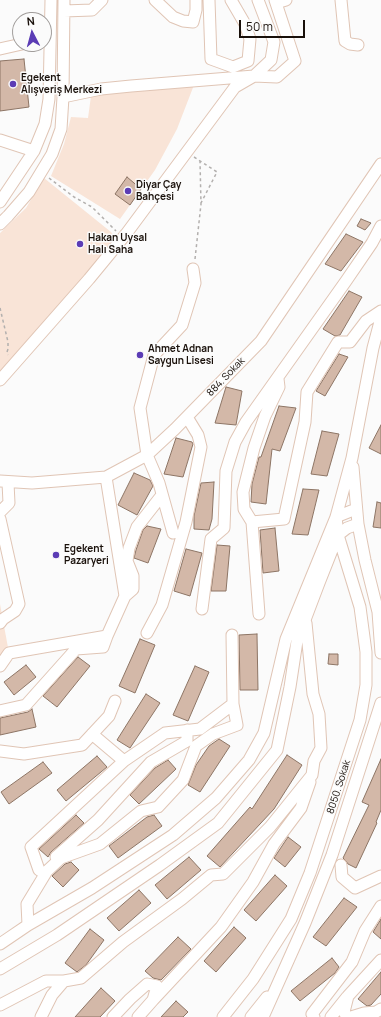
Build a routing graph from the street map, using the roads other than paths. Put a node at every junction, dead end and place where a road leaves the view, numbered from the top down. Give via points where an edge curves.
1 (51, 0) edge
2 (102, 0) edge
3 (155, 0) edge
4 (196, 0) edge
5 (209, 0) edge
6 (231, 0) edge
7 (258, 0) edge
8 (341, 0) edge
9 (279, 1) edge
10 (64, 6) edge
11 (50, 12) edge
12 (358, 45) dead end
13 (12, 46) edge
14 (0, 49) edge
15 (48, 52) edge
16 (254, 76) junction
17 (63, 97) junction
18 (0, 140) edge
19 (34, 151) junction
20 (381, 164) edge
21 (0, 202) edge
22 (0, 208) edge
23 (4, 220) edge
24 (381, 226) edge
25 (193, 269) road end
26 (381, 311) edge
27 (381, 318) edge
28 (278, 378) junction
29 (0, 380) edge
30 (187, 417) junction
31 (147, 455) junction
32 (352, 458) junction
33 (106, 477) junction
34 (4, 482) edge
35 (162, 495) junction
36 (356, 508) junction
37 (0, 512) edge
38 (336, 517) junction
39 (0, 519) edge
40 (252, 522) junction
41 (358, 524) junction
42 (173, 533) dead end
43 (338, 535) junction
44 (125, 596) junction
45 (202, 609) dead end
46 (259, 614) dead end
47 (2, 621) edge
48 (306, 621) junction
49 (147, 634) dead end
50 (232, 635) dead end
51 (107, 636) junction
52 (5, 653) edge
53 (381, 653) edge
54 (0, 666) edge
55 (115, 701) dead end
56 (381, 703) edge
57 (232, 704) junction
58 (0, 711) edge
59 (187, 730) junction
60 (92, 734) junction
61 (0, 751) edge
62 (124, 761) junction
63 (312, 775) junction
64 (342, 865) dead end
65 (39, 870) junction
66 (381, 876) edge
67 (27, 904) junction
68 (381, 906) edge
69 (28, 925) junction
70 (0, 944) edge
71 (381, 960) edge
72 (0, 969) edge
73 (64, 981) junction
74 (276, 987) junction
75 (348, 996) junction
76 (153, 1000) junction
77 (0, 1005) edge
78 (381, 1009) edge
79 (41, 1017) edge
80 (113, 1017) edge
81 (138, 1017) edge
82 (223, 1017) edge
83 (251, 1017) edge
84 (263, 1017) edge
85 (314, 1017) edge
86 (331, 1017) edge
87 (347, 1017) edge
88 (351, 1017) edge

1 - 11 street
2 - 10 street via 92,10
3 - 4 street via 173,17 193,22
5 - 6 street via 211,59 233,67 248,61 250,40 245,24
7 - 16 street via 274,42 270,60
8 - 12 street via 345,41
9 - 16 street via 294,62 277,77
10 - 17 street
13 - 14 street
15 - 19 street via 49,99 45,124
16 - 17 street via 131,86
16 - 29 street via 235,87 126,234
17 - 23 street via 61,129 52,154 29,192
18 - 19 street
19 - 21 street
20 - 30 street, 884. Sokak via 261,341
22 - 23 street
24 - 28 street via 346,282
25 - 31 street via 195,283 182,325 154,355 140,408
26 - 40 street via 366,321 350,342 338,342 307,392 306,422 284,519
27 - 32 street
28 - 40 street via 279,387 254,448 243,492 244,509
28 - 45 street via 246,422 235,442 226,471 224,528 211,539
30 - 31 street, 884. Sokak
30 - 49 street via 198,435 201,447 186,522 162,605
31 - 33 street, 884. Sokak
31 - 35 street
32 - 36 street
32 - 38 street
33 - 34 street, 884. Sokak via 32,483
33 - 44 street
34 - 37 street via 9,503
35 - 42 street
35 - 44 street via 137,527 127,561 133,576 133,589
36 - 38 street
36 - 41 street
38 - 43 street, 8050. Sokak
38 - 69 street via 286,639 264,733 249,760 216,798 173,834 92,888
39 - 47 street via 19,604 15,611
40 - 46 street
41 - 43 street via 346,528
41 - 53 street via 378,612
43 - 48 street via 318,583
43 - 82 street, 8050. Sokak via 360,607 366,652 366,685 360,720 310,874 291,919 253,979
44 - 51 street
48 - 63 street via 313,694 319,714 321,748 314,761
48 - 72 street via 297,641 277,750 218,823 57,935
50 - 57 street
51 - 52 street
51 - 58 street via 103,647 76,649 26,705
52 - 54 street
55 - 60 street via 109,716
56 - 74 street, 8050. Sokak via 332,855
57 - 59 street via 200,729
57 - 67 street via 237,725 212,734 196,746 183,780 158,807 141,811 100,844 61,858 47,872
59 - 62 street via 166,733
59 - 65 street via 187,741 151,762 98,820
60 - 61 street via 82,745 24,754
60 - 62 street
62 - 65 street via 31,847
63 - 73 street via 270,827 223,874 211,875 122,942 82,978
63 - 76 street via 301,808 274,844 253,882 221,927
64 - 66 street via 342,877 355,888
65 - 67 street via 28,890
67 - 69 street
68 - 85 street via 364,932 352,962 312,1014
69 - 70 street
71 - 75 street
73 - 77 street via 46,981
73 - 79 street via 52,995
74 - 83 street
74 - 84 street, 8050. Sokak
75 - 86 street
75 - 87 street via 344,1012
76 - 80 street via 157,986 146,984
76 - 81 street
78 - 88 street

